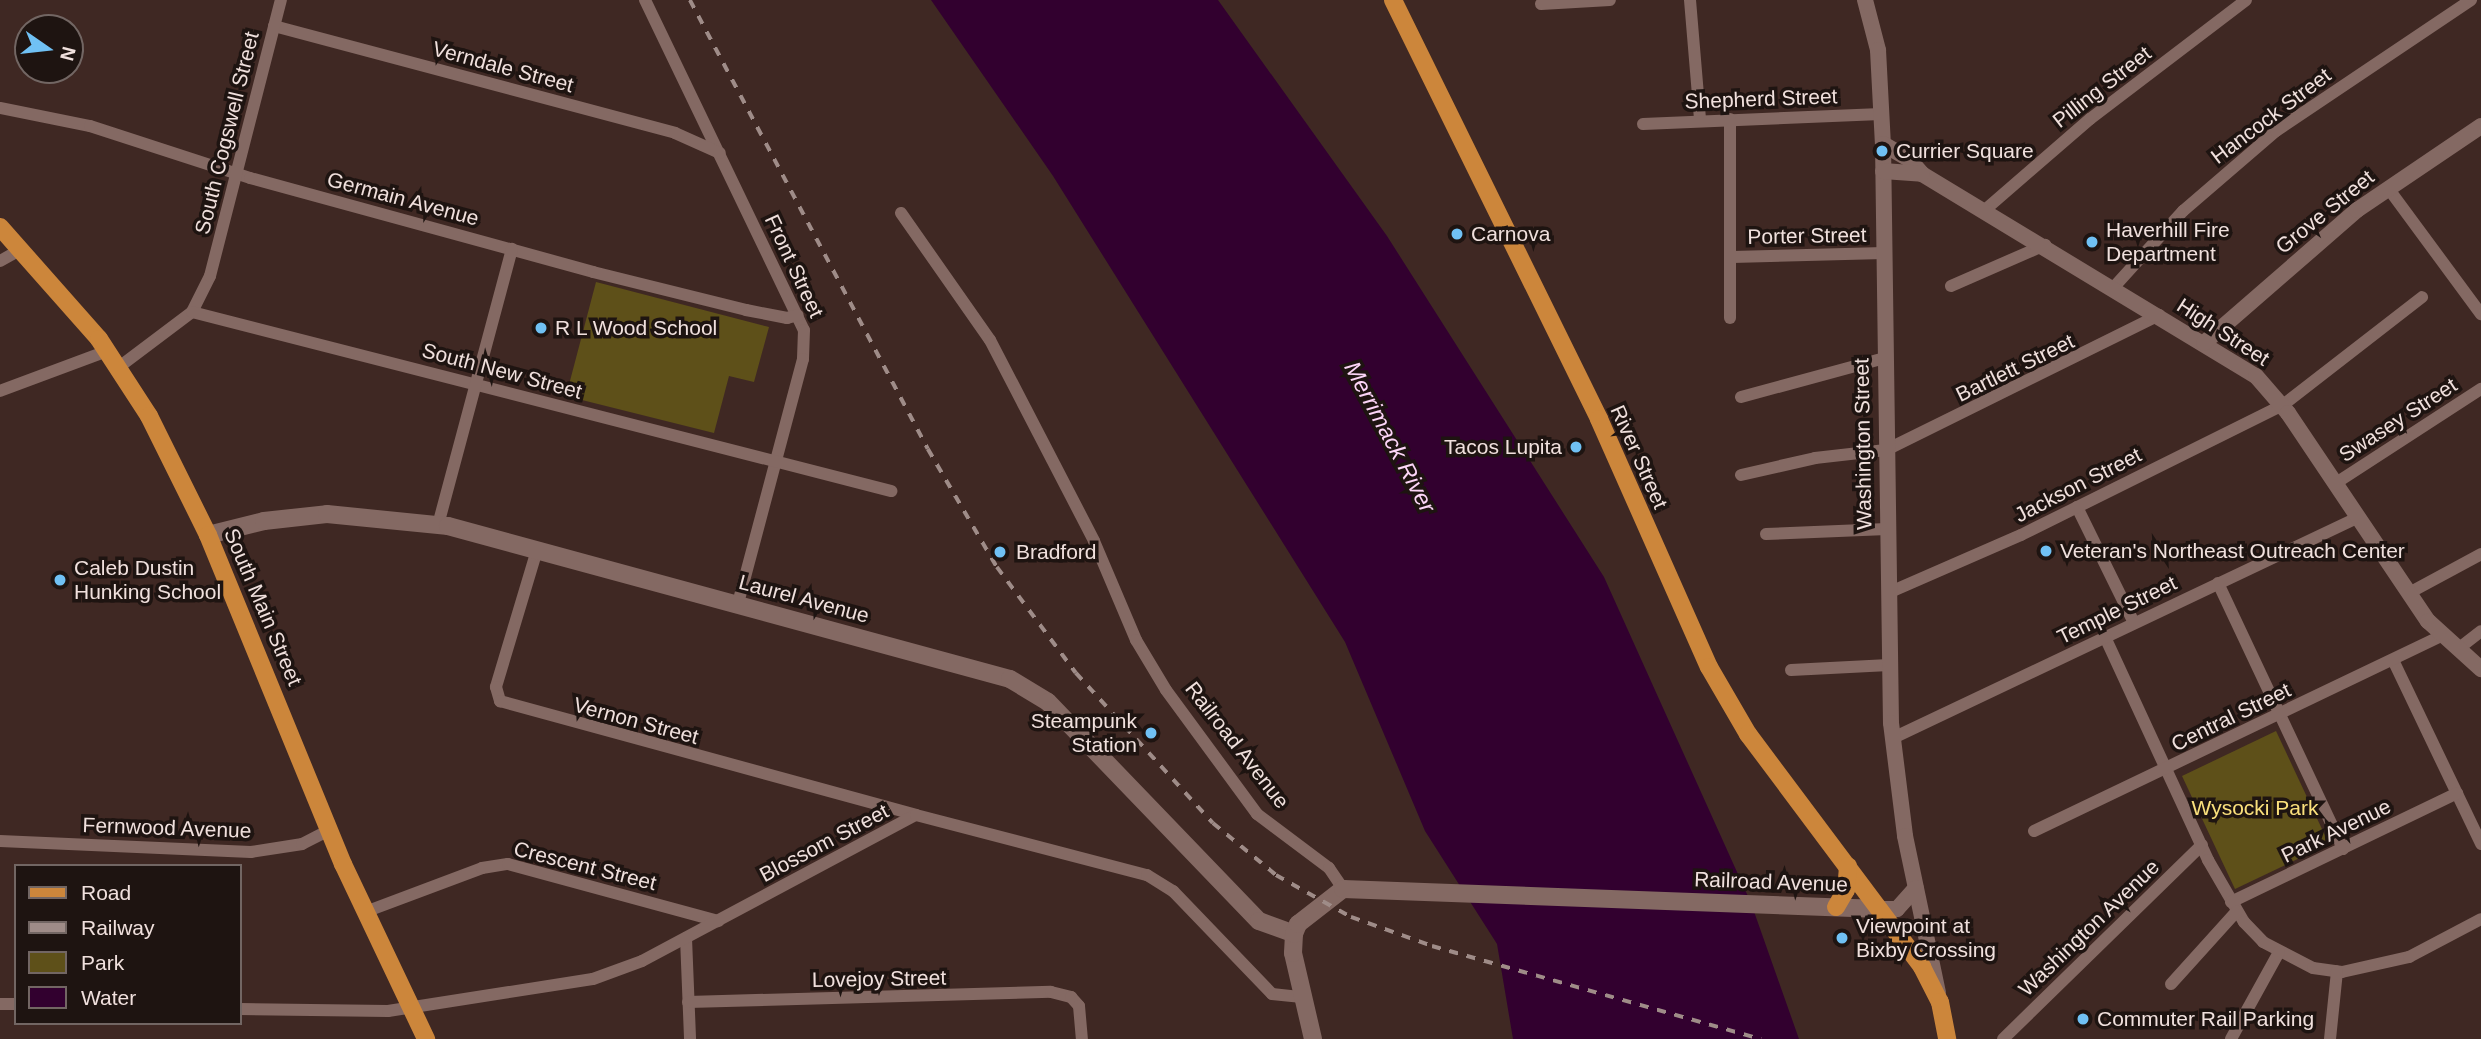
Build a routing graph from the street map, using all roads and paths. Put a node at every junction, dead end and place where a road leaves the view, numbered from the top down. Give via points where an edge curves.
1 (281, 0) edge
2 (645, 0) edge
3 (1393, 0) edge
4 (1610, 0) edge
5 (1690, 0) edge
6 (1865, 0) edge
7 (2246, 0) edge
8 (2471, 0) edge
9 (1541, 4) dead end
10 (274, 26) junction
11 (0, 108) edge
12 (1881, 114) junction
13 (1730, 119) junction
14 (1700, 120) junction
15 (1643, 124) dead end
16 (2481, 126) edge
17 (1883, 144) junction
18 (720, 153) junction
19 (1883, 171) junction
20 (236, 174) junction
21 (1922, 174) junction
22 (2388, 188) junction
23 (1986, 209) junction
24 (901, 213) dead end
25 (0, 226) edge
26 (2045, 245) junction
27 (512, 248) junction
28 (20, 250) junction
29 (1884, 253) junction
30 (1732, 257) junction
31 (0, 261) edge
32 (1951, 286) dead end
33 (2114, 287) junction
34 (2422, 297) dead end
35 (192, 312) junction
36 (2481, 314) edge
37 (798, 315) junction
38 (2159, 315) junction
39 (1730, 318) dead end
40 (2204, 342) junction
41 (107, 351) junction
42 (1885, 358) junction
43 (119, 367) junction
44 (479, 384) junction
45 (2481, 388) edge
46 (0, 391) edge
47 (1741, 397) dead end
48 (2283, 405) junction
49 (1886, 450) junction
50 (775, 460) junction
51 (1741, 475) dead end
52 (2336, 483) junction
53 (891, 491) dead end
54 (2077, 507) junction
55 (2359, 517) junction
56 (438, 525) junction
57 (1887, 529) junction
58 (208, 534) junction
59 (1766, 534) dead end
60 (537, 550) junction
61 (2481, 554) edge
62 (2218, 583) junction
63 (1888, 593) junction
64 (2409, 593) junction
65 (738, 604) junction
66 (2134, 623) junction
67 (2481, 631) edge
68 (2443, 635) junction
69 (2105, 637) junction
70 (2458, 649) junction
71 (2393, 660) junction
72 (1889, 665) junction
73 (2481, 669) edge
74 (1791, 670) dead end
75 (2280, 715) junction
76 (1892, 738) junction
77 (2167, 770) junction
78 (2457, 793) junction
79 (916, 815) junction
80 (330, 830) junction
81 (2034, 831) dead end
82 (0, 841) edge
83 (2481, 844) edge
84 (2202, 845) junction
85 (2343, 849) junction
86 (1848, 866) junction
87 (1916, 888) junction
88 (1350, 890) junction
89 (1835, 907) junction
90 (2234, 907) junction
91 (1880, 909) junction
92 (365, 912) junction
93 (2481, 919) edge
94 (718, 921) junction
95 (1294, 934) junction
96 (685, 938) junction
97 (2279, 952) junction
98 (2337, 971) junction
99 (2171, 984) dead end
100 (1302, 997) junction
101 (688, 1002) junction
102 (1940, 1002) junction
103 (410, 1006) junction
104 (242, 1009) edge
105 (426, 1039) edge
106 (690, 1039) edge
107 (1082, 1039) edge
108 (1313, 1039) edge
109 (1947, 1039) edge
110 (2003, 1039) edge
111 (2231, 1039) edge
112 (2330, 1039) edge

1 - 10 street, South Cogswell Street
2 - 18 street, Front Street
3 - 86 main road, River Street via 1599,419 1703,655 1748,734
4 - 9 street
5 - 14 street
6 - 12 street, Washington Street via 1878,49
7 - 23 street, Pilling Street via 2090,119
8 - 33 street, Hancock Street via 2267,139 2183,211
10 - 18 street, Verndale Street via 674,133
10 - 20 street, South Cogswell Street
11 - 20 street, Germain Avenue via 90,126
12 - 13 street, Shepherd Street
12 - 17 street, Washington Street
13 - 14 street, Shepherd Street
13 - 30 street
14 - 15 street, Shepherd Street
16 - 22 street, Grove Street
17 - 19 street, Washington Street
17 - 21 street, High Street via 1909,159
18 - 37 street, Front Street
19 - 21 street, High Street
19 - 29 street, Washington Street
20 - 27 street, Germain Avenue
20 - 35 street, South Cogswell Street via 210,276
21 - 23 street, High Street
22 - 36 street
22 - 40 street, Grove Street via 2297,259
23 - 26 street, High Street
24 - 88 street, Railroad Avenue via 990,340 1099,550 1136,640 1166,690 1257,814
25 - 28 main road, South Main Street
26 - 32 street
26 - 33 street, High Street
27 - 37 street, Germain Avenue via 746,310 787,318
27 - 44 street
28 - 31 street
28 - 41 main road, South Main Street
29 - 30 street, Porter Street
29 - 42 street, Washington Street
30 - 39 street
33 - 38 street, High Street
34 - 48 street, Jackson Street
35 - 43 street
35 - 44 street, South New Street
37 - 50 street, Front Street via 804,330 803,359
38 - 40 street, High Street
38 - 49 street, Bartlett Street
40 - 48 street, High Street via 2256,376
41 - 43 main road, South Main Street
41 - 46 street
42 - 47 street
42 - 49 street, Washington Street
43 - 58 main road, South Main Street
44 - 50 street, South New Street
44 - 56 street
45 - 52 street, Swasey Street
48 - 52 street, High Street
48 - 54 street, Jackson Street
49 - 51 street, Bartlett Street via 1815,458
49 - 57 street, Washington Street
50 - 53 street, South New Street
50 - 65 street, Front Street
52 - 55 street, High Street
54 - 63 street, Jackson Street
54 - 66 street
55 - 62 street, Temple Street
55 - 64 street, High Street
56 - 58 main road, Laurel Avenue via 369,516 293,516
56 - 60 main road, Laurel Avenue
57 - 59 street
57 - 63 street, Washington Street
58 - 80 main road, South Main Street
60 - 65 main road, Laurel Avenue
60 - 79 street, Vernon Street via 496,687 500,701
61 - 64 street
62 - 66 street, Temple Street
62 - 75 street
63 - 72 street, Washington Street
64 - 68 street, High Street
65 - 95 main road, Laurel Avenue via 1027,686 1259,921
66 - 69 street, Temple Street
67 - 70 street
68 - 70 street, High Street
68 - 71 street, Central Street
69 - 76 street, Temple Street
69 - 77 street
70 - 73 street, High Street
71 - 75 street, Central Street
71 - 78 street
72 - 74 street
72 - 76 street, Washington Street
75 - 77 street, Central Street
75 - 85 street
76 - 87 street, Washington Street
77 - 81 street, Central Street
77 - 84 street
78 - 83 street
78 - 85 street, Park Avenue
79 - 94 street, Blossom Street
79 - 100 street, Blossom Street via 1147,875 1173,891 1272,993
80 - 82 street, Fernwood Avenue via 302,844 251,852
80 - 92 main road, South Main Street
84 - 90 street
84 - 110 street, Washington Avenue
85 - 90 street, Park Avenue
86 - 89 main road via 1846,890
86 - 91 main road, River Street
87 - 91 street via 1899,908
87 - 102 street, Washington Street
88 - 89 main road, Railroad Avenue
88 - 95 main road via 1298,924
89 - 91 main road, Railroad Avenue
90 - 97 street via 2263,942
90 - 99 street
91 - 102 main road, Washington Street via 1922,967
92 - 94 street, Crescent Street via 482,868 508,864
92 - 103 main road, South Main Street
93 - 98 street via 2409,957 2370,969
94 - 96 street, Blossom Street
95 - 100 main road
96 - 101 street
96 - 103 street, Blossom Street via 632,965 571,985
97 - 98 street via 2313,968
97 - 111 street
98 - 112 street
100 - 108 main road
101 - 106 street
101 - 107 street, Lovejoy Street via 1051,992 1071,996 1079,1006
102 - 109 main road, Washington Street
103 - 104 street, Blossom Street via 388,1011
103 - 105 main road, South Main Street

